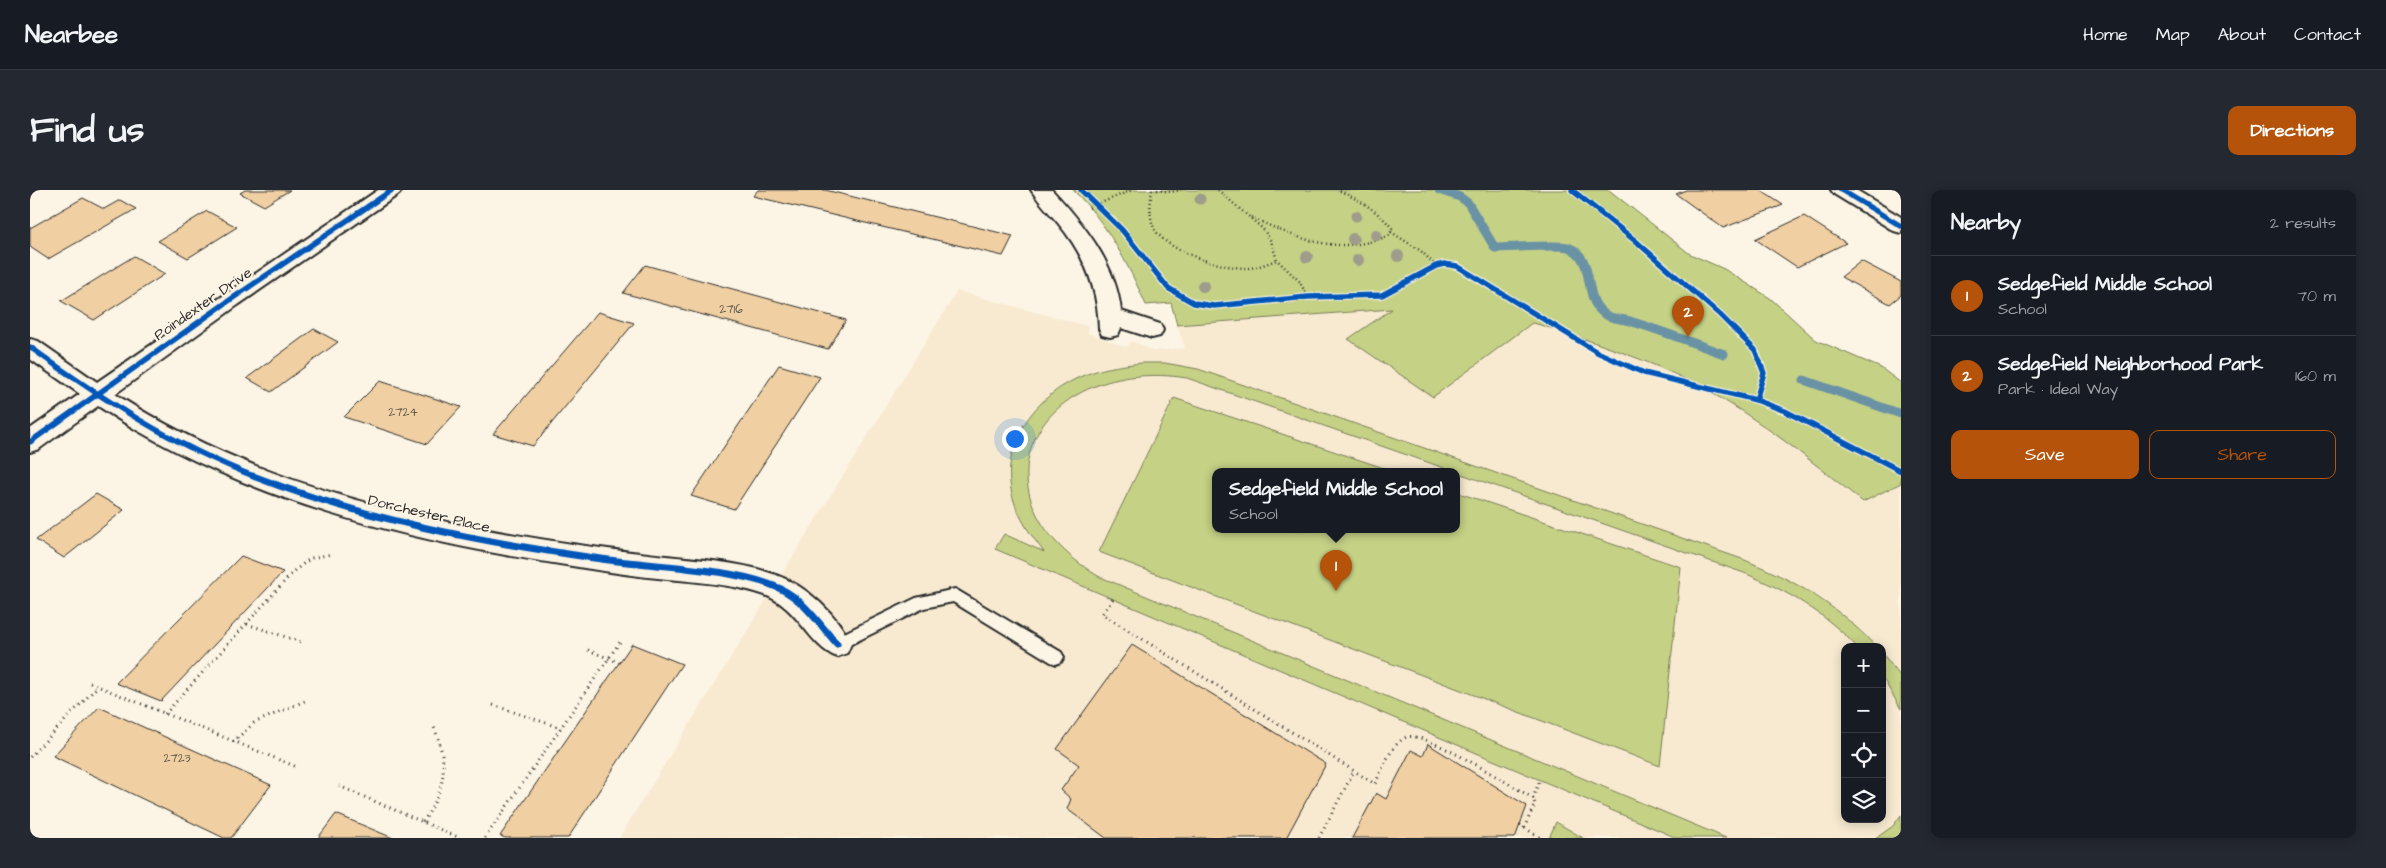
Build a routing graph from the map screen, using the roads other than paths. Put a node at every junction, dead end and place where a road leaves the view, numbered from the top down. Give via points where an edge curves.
1 (392, 190) edge
2 (1041, 190) edge
3 (1841, 190) edge
4 (1901, 226) edge
5 (1111, 323) joint
6 (1152, 330) dead end
7 (30, 347) edge
8 (95, 394) junction
9 (30, 442) edge
10 (837, 644) joint
11 (1056, 657) dead end

1 - 8 street, Poindexter Drive
2 - 5 street via 1066,217 1091,252 1106,289
3 - 4 street
5 - 6 street
7 - 8 street, Dorchester Place
8 - 9 street, Poindexter Drive
8 - 10 street, Dorchester Place via 221,462 310,497 392,521 602,560 738,578 780,589 801,602
10 - 11 lane via 922,602 955,595

